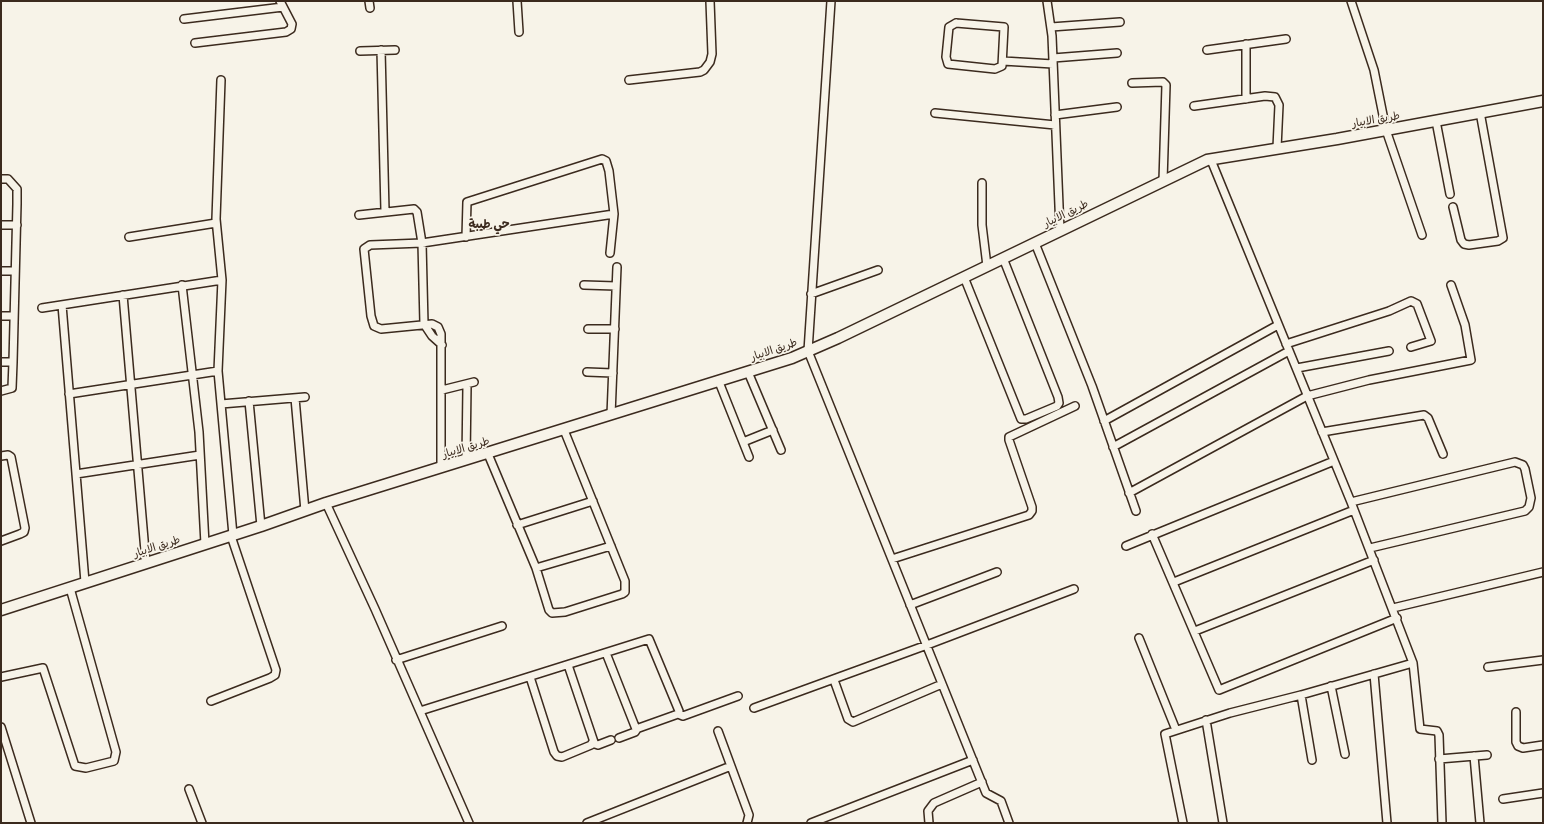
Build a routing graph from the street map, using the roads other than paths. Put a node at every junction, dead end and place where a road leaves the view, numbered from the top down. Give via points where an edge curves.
1 (517, 1) edge
2 (710, 1) edge
3 (832, 1) edge
4 (1047, 1) edge
5 (1351, 1) edge
6 (282, 4) edge
7 (184, 19) dead end
8 (1120, 22) dead end
9 (1051, 27) junction
10 (519, 32) dead end
11 (1286, 39) dead end
12 (195, 43) dead end
13 (1246, 44) junction
14 (381, 50) junction
15 (395, 50) dead end
16 (1207, 50) dead end
17 (360, 51) dead end
18 (1117, 53) dead end
19 (1053, 61) junction
20 (1003, 62) junction
21 (221, 80) dead end
22 (629, 80) dead end
23 (1132, 83) dead end
24 (1246, 99) junction
25 (1543, 101) edge
26 (1194, 106) dead end
27 (1117, 107) dead end
28 (1480, 112) junction
29 (935, 113) dead end
30 (1055, 115) junction
31 (1436, 121) junction
32 (1055, 125) junction
33 (1386, 130) junction
34 (1277, 148) junction
35 (1211, 160) junction
36 (1, 179) edge
37 (1163, 181) junction
38 (982, 183) dead end
39 (1450, 194) dead end
40 (1453, 207) dead end
41 (385, 211) junction
42 (614, 214) junction
43 (359, 215) dead end
44 (216, 223) junction
45 (1, 225) edge
46 (17, 225) junction
47 (1060, 230) junction
48 (1422, 235) dead end
49 (129, 237) dead end
50 (466, 237) junction
51 (422, 243) junction
52 (1035, 243) junction
53 (610, 253) dead end
54 (1003, 258) junction
55 (986, 266) junction
56 (617, 267) dead end
57 (878, 270) dead end
58 (1, 271) edge
59 (15, 271) junction
60 (964, 277) junction
61 (222, 280) junction
62 (182, 285) junction
63 (584, 285) dead end
64 (1451, 285) dead end
65 (616, 286) junction
66 (811, 294) junction
67 (123, 295) junction
68 (62, 305) junction
69 (42, 308) dead end
70 (1, 316) edge
71 (14, 316) junction
72 (424, 324) junction
73 (1278, 325) junction
74 (588, 329) dead end
75 (614, 329) junction
76 (1288, 347) junction
77 (1411, 347) dead end
78 (808, 351) junction
79 (1389, 351) dead end
80 (1, 362) edge
81 (13, 362) junction
82 (1297, 368) junction
83 (218, 371) junction
84 (587, 372) dead end
85 (613, 372) junction
86 (748, 372) junction
87 (192, 375) junction
88 (474, 382) dead end
89 (719, 382) junction
90 (131, 384) junction
91 (467, 386) junction
92 (442, 390) junction
93 (1, 391) edge
94 (69, 394) junction
95 (305, 396) dead end
96 (1307, 396) junction
97 (295, 398) junction
98 (248, 401) junction
99 (221, 404) junction
100 (1075, 406) dead end
101 (611, 415) junction
102 (1104, 421) junction
103 (564, 430) junction
104 (773, 430) junction
105 (1322, 432) junction
106 (743, 442) junction
107 (1113, 447) junction
108 (781, 450) dead end
109 (488, 454) junction
110 (1443, 454) dead end
111 (200, 455) junction
112 (1, 456) edge
113 (749, 457) dead end
114 (466, 460) junction
115 (1334, 461) junction
116 (139, 465) junction
117 (441, 468) junction
118 (76, 474) junction
119 (1129, 493) junction
120 (593, 501) junction
121 (1351, 502) junction
122 (326, 503) junction
123 (1354, 510) junction
124 (305, 511) junction
125 (1136, 511) dead end
126 (517, 525) junction
127 (261, 526) junction
128 (1152, 534) junction
129 (232, 535) junction
130 (1, 541) edge
131 (205, 544) junction
132 (611, 546) junction
133 (1126, 546) dead end
134 (1370, 548) junction
135 (892, 559) junction
136 (1374, 560) junction
137 (146, 564) junction
138 (536, 568) junction
139 (997, 572) dead end
140 (1543, 573) edge
141 (85, 582) junction
142 (1174, 582) junction
143 (70, 588) junction
144 (1074, 589) dead end
145 (910, 605) junction
146 (1393, 608) junction
147 (1, 610) edge
148 (1397, 618) junction
149 (502, 626) dead end
150 (1195, 631) junction
151 (1139, 638) dead end
152 (927, 645) junction
153 (606, 653) junction
154 (396, 660) junction
155 (1543, 660) edge
156 (1413, 663) junction
157 (568, 665) junction
158 (1488, 667) dead end
159 (1374, 674) junction
160 (1, 677) edge
161 (530, 677) junction
162 (834, 680) junction
163 (942, 684) junction
164 (1331, 686) junction
165 (1302, 695) junction
166 (738, 696) dead end
167 (210, 701) dead end
168 (754, 708) dead end
169 (420, 711) junction
170 (1516, 712) dead end
171 (678, 714) junction
172 (1206, 720) junction
173 (1, 727) edge
174 (637, 729) junction
175 (1176, 730) junction
176 (718, 731) dead end
177 (619, 738) dead end
178 (611, 740) dead end
179 (592, 743) junction
180 (1543, 745) edge
181 (1345, 754) dead end
182 (1487, 754) dead end
183 (1474, 756) junction
184 (1439, 759) junction
185 (973, 760) junction
186 (1312, 760) dead end
187 (731, 766) junction
188 (982, 782) junction
189 (189, 789) dead end
190 (1543, 793) edge
191 (1503, 799) dead end
192 (31, 823) edge
193 (202, 823) edge
194 (469, 823) edge
195 (587, 823) edge
196 (747, 823) edge
197 (811, 823) edge
198 (929, 823) edge
199 (1009, 823) edge
200 (1183, 823) edge
201 (1223, 823) edge
202 (1388, 823) edge
203 (1442, 823) edge
204 (1480, 823) edge

1 - 10 street
2 - 22 street via 712,54 704,70
3 - 66 street
4 - 9 street
5 - 33 street via 1374,70
6 - 7 street
6 - 12 street via 292,24 291,29 286,32
8 - 9 street
9 - 19 street
11 - 13 street
13 - 16 street
13 - 24 street
14 - 15 street
14 - 17 street
14 - 41 street
18 - 19 street
19 - 20 street
19 - 30 street
20 - 20 street via 1005,29 1002,26 956,22 949,27 946,57 948,64 995,69 1002,66
21 - 44 street
23 - 37 street via 1163,82 1166,85
24 - 26 street
24 - 34 street via 1271,96 1277,99
25 - 28 main road, طريق الابيار
27 - 30 street
28 - 31 main road, طريق الابيار
28 - 40 street via 1503,238 1498,241 1464,244
29 - 32 street
30 - 32 street
31 - 33 main road, طريق الابيار
31 - 39 street
32 - 47 street
33 - 34 main road, طريق الابيار
33 - 48 street
34 - 35 main road, طريق الابيار
35 - 37 main road, طريق الابيار
35 - 73 street
36 - 46 street via 8,179 17,189
37 - 47 main road, طريق الابيار
38 - 55 street via 982,225
41 - 43 street
41 - 51 street via 414,209 417,212
42 - 50 street
42 - 50 street via 607,164 605,159 600,159 467,202
42 - 53 street
44 - 49 street
44 - 61 street
45 - 46 street
46 - 59 street
47 - 52 main road, طريق الابيار
50 - 51 street
51 - 72 street
51 - 72 street via 370,245 364,249 374,326 381,328
52 - 54 main road, طريق الابيار
52 - 102 street
54 - 55 main road, طريق الابيار
54 - 60 street via 1058,397 1057,406 1021,419
55 - 60 main road, طريق الابيار
56 - 65 street
57 - 66 street
58 - 59 street
59 - 71 street
60 - 78 main road, طريق الابيار
61 - 62 street
61 - 83 street
62 - 67 street
62 - 87 street
63 - 65 street
64 - 96 street via 1465,325 1470,360 1369,380
65 - 75 street
66 - 78 street
67 - 68 street
67 - 90 street
68 - 69 street
68 - 94 street
70 - 71 street
71 - 81 street
72 - 92 street via 438,327 441,334
73 - 76 street
73 - 102 street
74 - 75 street
75 - 85 street
76 - 77 street via 1303,337 1389,312 1410,301 1417,304 1431,341
76 - 82 street
76 - 107 street
78 - 86 main road, طريق الابيار
78 - 135 street
79 - 82 street
80 - 81 street
81 - 93 street via 12,388
82 - 96 street
83 - 87 street
83 - 99 street
84 - 85 street
85 - 101 street
86 - 89 main road, طريق الابيار
86 - 104 street
87 - 90 street
87 - 111 street
88 - 91 street
89 - 101 main road, طريق الابيار
89 - 106 street
90 - 94 street
90 - 116 street
91 - 92 street
91 - 114 street
92 - 117 street
94 - 118 street
95 - 97 street
96 - 105 street
96 - 119 street
97 - 98 street
97 - 124 street
98 - 99 street
98 - 127 street
99 - 129 street
100 - 135 street via 1009,437 1032,507 1029,515
101 - 103 main road, طريق الابيار
102 - 107 street
103 - 109 main road, طريق الابيار
103 - 120 street
104 - 106 street
104 - 108 street
105 - 110 street via 1424,414
105 - 115 street
106 - 113 street
107 - 119 street
109 - 114 main road, طريق الابيار
109 - 126 street
111 - 116 street
111 - 131 street
112 - 130 street via 11,457 25,528 24,532
114 - 117 main road, طريق الابيار
115 - 121 street
115 - 128 street
116 - 118 street
116 - 137 street
117 - 122 main road, طريق الابيار
118 - 141 street
119 - 125 street
120 - 126 street
120 - 132 street
121 - 123 street
121 - 134 street via 1515,462 1523,465 1525,469 1531,498 1525,511
122 - 124 main road, طريق الابيار
122 - 154 street
123 - 134 street
123 - 142 street
124 - 127 main road, طريق الابيار
126 - 138 street
127 - 129 main road, طريق الابيار
128 - 133 street
128 - 142 street
129 - 131 main road, طريق الابيار
129 - 167 street via 276,670 275,675 270,678
131 - 137 main road, طريق الابيار
132 - 138 street
132 - 138 street via 625,581 625,592 565,612 556,614 549,610
134 - 136 street
135 - 145 street
136 - 146 street
136 - 150 street
137 - 141 main road, طريق الابيار
139 - 145 street
140 - 146 street
141 - 143 main road, طريق الابيار
142 - 150 street
143 - 147 main road, طريق الابيار
143 - 160 street via 116,752 114,761 86,768 75,766 43,668
144 - 152 street
145 - 152 street
146 - 148 street
148 - 150 street via 1219,690
148 - 156 street
149 - 154 street
151 - 175 street
152 - 162 street
152 - 163 street
153 - 157 street
153 - 171 street via 650,639
153 - 174 street
154 - 169 street
155 - 158 street
156 - 159 street
156 - 184 street via 1419,726 1422,730 1439,733
157 - 161 street
157 - 179 street via 594,742
159 - 164 street
159 - 202 street
161 - 169 street
161 - 179 street via 557,756 562,757
162 - 163 street via 848,719 853,722
162 - 168 street
163 - 185 street
164 - 165 street
164 - 181 street
165 - 172 street
165 - 186 street
166 - 171 street via 683,716
169 - 194 street
170 - 180 street via 1518,746 1523,748
171 - 174 street
172 - 175 street
172 - 201 street
173 - 192 street
174 - 177 street
175 - 200 street via 1165,734
176 - 187 street
178 - 179 street via 598,745
182 - 183 street
183 - 184 street
183 - 204 street
184 - 203 street
185 - 188 street
185 - 197 street
187 - 195 street
187 - 196 street via 749,816
188 - 198 street via 934,803 928,811
188 - 199 street via 986,793 1001,801
189 - 193 street
190 - 191 street

